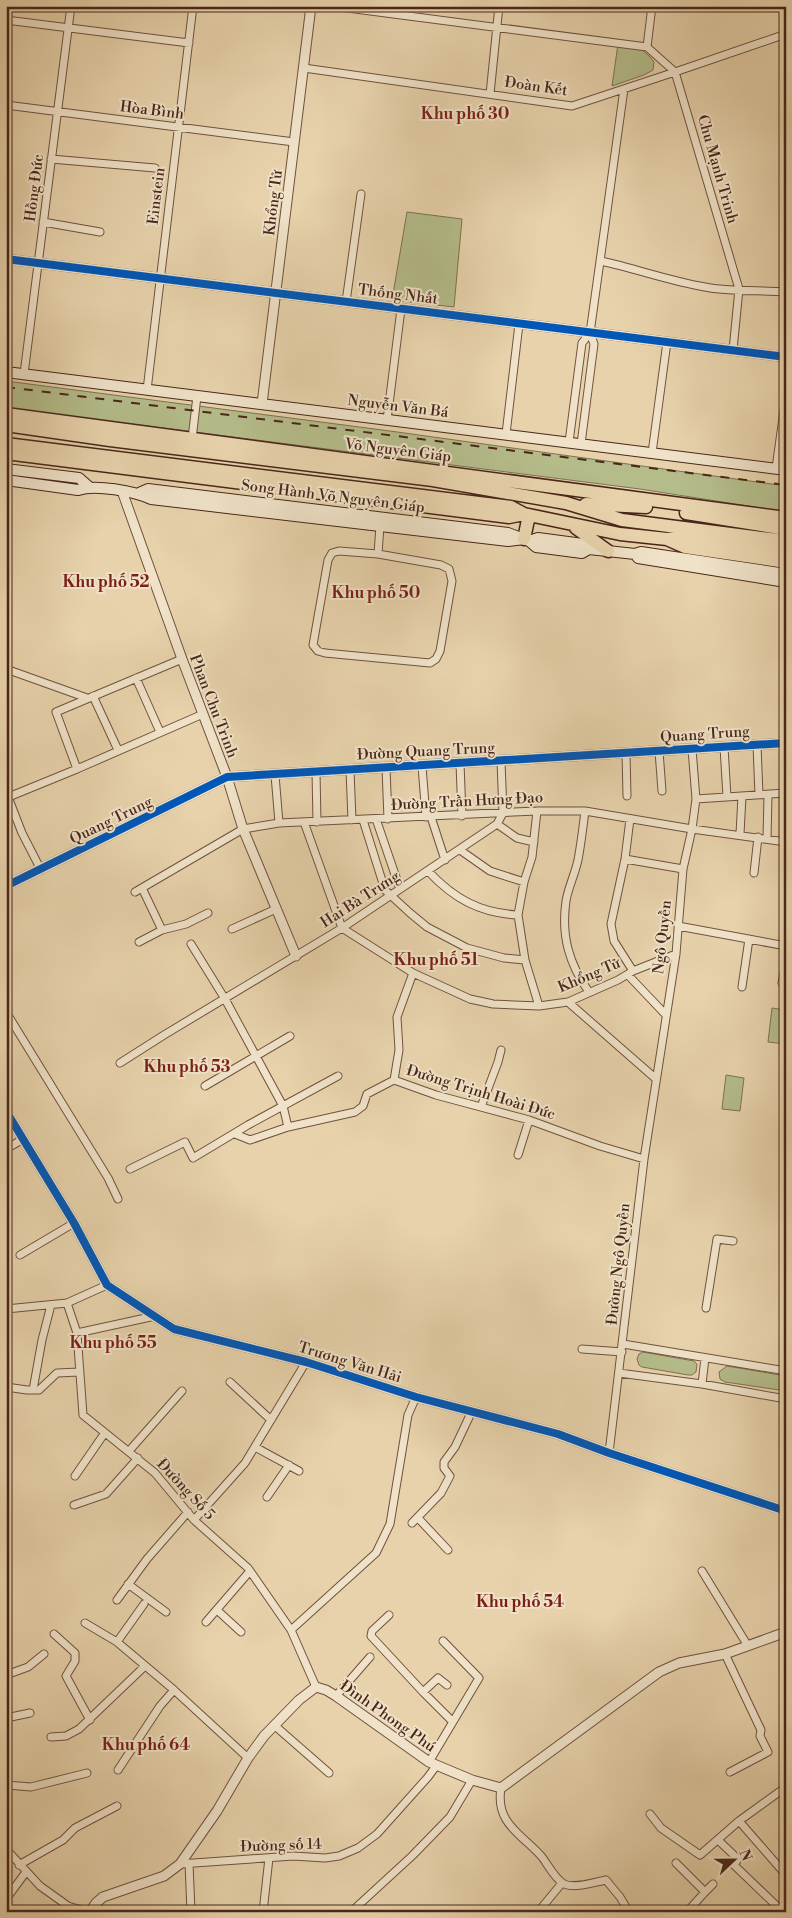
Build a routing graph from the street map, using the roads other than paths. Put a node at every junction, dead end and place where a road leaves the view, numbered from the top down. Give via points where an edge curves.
1 (70, 6) edge
2 (193, 6) edge
3 (311, 6) edge
4 (332, 6) edge
5 (499, 6) edge
6 (652, 6) edge
7 (6, 20) edge
8 (68, 28) junction
9 (497, 28) junction
10 (786, 34) edge
11 (189, 43) junction
12 (647, 47) junction
13 (304, 68) junction
14 (676, 72) junction
15 (624, 89) junction
16 (490, 94) junction
17 (6, 105) edge
18 (57, 112) junction
19 (179, 128) junction
20 (294, 142) junction
21 (51, 159) junction
22 (155, 168) dead end
23 (361, 194) dead end
24 (43, 222) junction
25 (100, 232) dead end
26 (6, 259) edge
27 (601, 261) junction
28 (38, 263) junction
29 (160, 278) junction
30 (739, 289) junction
31 (786, 292) edge
32 (276, 293) junction
33 (346, 302) junction
34 (401, 309) junction
35 (519, 324) junction
36 (590, 333) junction
37 (667, 342) junction
38 (733, 350) junction
39 (786, 357) edge
40 (6, 372) edge
41 (24, 374) junction
42 (147, 390) junction
43 (197, 396) junction
44 (786, 396) edge
45 (262, 404) junction
46 (8, 418) edge
47 (388, 420) junction
48 (506, 434) junction
49 (192, 439) junction
50 (570, 442) junction
51 (6, 444) edge
52 (581, 444) junction
53 (652, 452) junction
54 (6, 453) edge
55 (376, 463) junction
56 (6, 469) edge
57 (781, 469) edge
58 (445, 472) junction
59 (387, 474) junction
60 (6, 480) edge
61 (432, 480) junction
62 (88, 486) junction
63 (122, 491) junction
64 (139, 493) junction
65 (566, 503) junction
66 (526, 515) junction
67 (786, 518) edge
68 (570, 524) junction
69 (380, 526) junction
70 (786, 529) edge
71 (671, 534) junction
72 (526, 540) junction
73 (786, 541) edge
74 (786, 550) edge
75 (608, 552) junction
76 (378, 554) junction
77 (635, 554) junction
78 (786, 562) edge
79 (786, 574) edge
80 (786, 582) edge
81 (182, 659) junction
82 (6, 669) edge
83 (136, 678) junction
84 (90, 697) junction
85 (203, 714) junction
86 (160, 732) junction
87 (786, 743) edge
88 (757, 745) junction
89 (724, 747) junction
90 (692, 749) junction
91 (118, 750) junction
92 (659, 751) junction
93 (626, 753) junction
94 (501, 761) junction
95 (460, 763) junction
96 (422, 766) junction
97 (386, 768) junction
98 (77, 769) junction
99 (350, 770) junction
100 (316, 772) junction
101 (275, 774) junction
102 (227, 777) junction
103 (662, 791) dead end
104 (786, 793) edge
105 (759, 795) junction
106 (768, 795) junction
107 (628, 796) dead end
108 (742, 796) junction
109 (7, 797) edge
110 (727, 797) junction
111 (696, 799) junction
112 (537, 811) junction
113 (585, 811) junction
114 (503, 813) junction
115 (462, 816) junction
116 (428, 817) junction
117 (388, 818) junction
118 (376, 819) junction
119 (630, 819) junction
120 (352, 820) junction
121 (363, 820) junction
122 (279, 822) junction
123 (304, 822) junction
124 (318, 822) junction
125 (497, 824) junction
126 (692, 829) junction
127 (244, 830) junction
128 (740, 834) junction
129 (758, 837) junction
130 (767, 839) junction
131 (534, 842) junction
132 (786, 842) edge
133 (460, 850) junction
134 (625, 859) junction
135 (445, 860) junction
136 (683, 869) junction
137 (40, 870) junction
138 (428, 871) junction
139 (754, 873) dead end
140 (524, 882) junction
141 (6, 886) edge
142 (400, 889) junction
143 (391, 895) junction
144 (276, 908) junction
145 (208, 913) dead end
146 (518, 914) junction
147 (678, 926) junction
148 (342, 928) junction
149 (232, 929) dead end
150 (162, 930) junction
151 (749, 939) junction
152 (139, 942) dead end
153 (191, 944) dead end
154 (786, 946) edge
155 (676, 954) junction
156 (296, 956) junction
157 (525, 960) junction
158 (786, 963) edge
159 (412, 973) junction
160 (630, 973) junction
161 (782, 983) dead end
162 (742, 986) dead end
163 (589, 992) junction
164 (225, 999) junction
165 (568, 1002) junction
166 (539, 1006) junction
167 (6, 1012) edge
168 (666, 1014) junction
169 (290, 1036) dead end
170 (501, 1050) dead end
171 (255, 1057) junction
172 (120, 1063) dead end
173 (338, 1076) dead end
174 (655, 1078) junction
175 (394, 1080) junction
176 (205, 1086) dead end
177 (283, 1106) junction
178 (481, 1107) junction
179 (6, 1111) edge
180 (529, 1120) junction
181 (288, 1127) junction
182 (234, 1134) junction
183 (23, 1139) junction
184 (6, 1149) edge
185 (518, 1155) dead end
186 (644, 1159) junction
187 (130, 1169) dead end
188 (118, 1199) dead end
189 (74, 1223) junction
190 (733, 1241) dead end
191 (20, 1255) dead end
192 (107, 1285) junction
193 (67, 1303) junction
194 (51, 1305) junction
195 (706, 1308) dead end
196 (6, 1309) edge
197 (155, 1316) junction
198 (77, 1333) junction
199 (622, 1344) junction
200 (582, 1349) dead end
201 (622, 1352) junction
202 (705, 1358) junction
203 (306, 1362) junction
204 (79, 1372) junction
205 (786, 1372) edge
206 (619, 1373) junction
207 (230, 1382) dead end
208 (702, 1384) junction
209 (6, 1387) edge
210 (33, 1390) junction
211 (182, 1391) dead end
212 (416, 1397) junction
213 (786, 1398) edge
214 (472, 1412) junction
215 (271, 1420) junction
216 (104, 1434) junction
217 (254, 1447) junction
218 (129, 1451) junction
219 (608, 1453) junction
220 (138, 1458) junction
221 (289, 1465) junction
222 (299, 1471) dead end
223 (75, 1476) dead end
224 (267, 1497) dead end
225 (74, 1505) dead end
226 (786, 1511) edge
227 (188, 1512) junction
228 (194, 1520) junction
229 (448, 1550) dead end
230 (250, 1571) junction
231 (702, 1571) dead end
232 (128, 1584) junction
233 (117, 1600) dead end
234 (144, 1604) dead end
235 (217, 1610) junction
236 (166, 1612) dead end
237 (389, 1615) dead end
238 (206, 1622) dead end
239 (85, 1623) dead end
240 (291, 1630) junction
241 (241, 1632) dead end
242 (786, 1632) edge
243 (54, 1634) dead end
244 (443, 1641) dead end
245 (117, 1642) junction
246 (748, 1646) junction
247 (44, 1654) dead end
248 (724, 1654) junction
249 (370, 1657) dead end
250 (145, 1666) junction
251 (6, 1675) edge
252 (446, 1685) dead end
253 (316, 1687) junction
254 (174, 1690) junction
255 (423, 1692) junction
256 (336, 1696) junction
257 (30, 1713) dead end
258 (6, 1718) edge
259 (90, 1720) junction
260 (452, 1722) junction
261 (274, 1725) junction
262 (51, 1737) dead end
263 (248, 1758) junction
264 (432, 1764) junction
265 (118, 1770) dead end
266 (87, 1772) dead end
267 (730, 1772) dead end
268 (329, 1773) dead end
269 (472, 1780) junction
270 (6, 1785) edge
271 (786, 1787) edge
272 (500, 1788) junction
273 (117, 1806) dead end
274 (650, 1814) dead end
275 (739, 1821) junction
276 (718, 1840) junction
277 (6, 1849) edge
278 (268, 1858) junction
279 (676, 1863) dead end
280 (184, 1864) junction
281 (20, 1865) junction
282 (26, 1872) junction
283 (786, 1875) edge
284 (562, 1883) junction
285 (713, 1884) dead end
286 (705, 1892) junction
287 (8, 1895) dead end
288 (89, 1912) edge
289 (191, 1912) edge
290 (263, 1912) edge
291 (351, 1912) edge
292 (538, 1912) edge
293 (629, 1912) edge
294 (687, 1912) edge
295 (783, 1912) edge

1 - 8 street, Hồng Đức
2 - 11 street, Einstein
3 - 13 street, Khổng Tử
4 - 9 street
5 - 9 street
6 - 12 street
7 - 8 street
8 - 11 street
8 - 18 street, Hồng Đức
9 - 12 street
9 - 16 street
10 - 14 street, Đoàn Kết
11 - 19 street, Einstein
12 - 14 street
13 - 16 street, Đoàn Kết
13 - 20 street, Khổng Tử
14 - 15 street, Đoàn Kết
14 - 30 street, Chu Mạnh Trinh
15 - 16 street, Đoàn Kết via 572,106
15 - 27 street
17 - 18 street, Hòa Bình
18 - 19 street, Hòa Bình
18 - 21 street, Hồng Đức
19 - 20 street, Hòa Bình
19 - 29 street, Einstein
20 - 32 street, Khổng Tử
21 - 22 street
21 - 24 street, Hồng Đức
23 - 33 street
24 - 25 street
24 - 28 street, Hồng Đức
26 - 28 street, Thống Nhất
27 - 30 street via 700,286
27 - 36 street
28 - 29 street, Thống Nhất
28 - 41 street, Hồng Đức
29 - 32 street, Thống Nhất
29 - 42 street, Einstein
30 - 31 street
30 - 38 street, Chu Mạnh Trinh
32 - 33 street, Thống Nhất
32 - 45 street, Khổng Tử
33 - 34 street, Thống Nhất
34 - 35 street, Thống Nhất
34 - 47 street
35 - 36 street, Thống Nhất
35 - 48 street
36 - 37 street, Thống Nhất
36 - 50 street via 582,343
36 - 52 street via 594,344
37 - 38 street, Thống Nhất
37 - 53 street
38 - 39 street, Thống Nhất
40 - 41 main road, Nguyễn Văn Bá
41 - 42 main road, Nguyễn Văn Bá
42 - 43 main road, Nguyễn Văn Bá
43 - 45 main road, Nguyễn Văn Bá
43 - 49 street
44 - 57 street
45 - 47 main road, Nguyễn Văn Bá
46 - 49 highway, Võ Nguyên Giáp
46 - 59 highway, Võ Nguyên Giáp via 110,440
47 - 48 main road, Nguyễn Văn Bá
48 - 50 main road, Nguyễn Văn Bá
49 - 55 highway, Võ Nguyên Giáp
50 - 52 main road, Nguyễn Văn Bá
51 - 66 highway, Võ Nguyên Giáp via 512,507
52 - 53 main road, Nguyễn Văn Bá
53 - 57 main road, Nguyễn Văn Bá
54 - 66 highway, Võ Nguyên Giáp via 510,517
55 - 58 highway, Võ Nguyên Giáp
55 - 59 highway
56 - 62 main road, Song Hành Võ Nguyên Giáp via 79,478
58 - 61 highway
58 - 67 highway, Võ Nguyên Giáp
59 - 61 highway, Võ Nguyên Giáp
60 - 62 main road, Song Hành Võ Nguyên Giáp via 78,490
61 - 65 highway, Võ Nguyên Giáp
62 - 63 main road, Song Hành Võ Nguyên Giáp
63 - 64 main road, Song Hành Võ Nguyên Giáp
63 - 81 street, Phan Chu Trinh
64 - 69 main road, Song Hành Võ Nguyên Giáp via 151,499
64 - 72 main road, Song Hành Võ Nguyên Giáp via 148,489 158,490 508,533
65 - 70 highway, Võ Nguyên Giáp via 646,507
65 - 71 highway, Võ Nguyên Giáp
66 - 68 highway, Võ Nguyên Giáp
66 - 72 highway
68 - 71 highway, Võ Nguyên Giáp via 620,534
68 - 75 highway
69 - 72 main road, Song Hành Võ Nguyên Giáp via 508,541
69 - 76 street
71 - 73 highway
71 - 74 highway
71 - 78 highway, Võ Nguyên Giáp via 685,547
72 - 75 main road, Song Hành Võ Nguyên Giáp via 536,547 582,553 589,549
75 - 77 main road, Song Hành Võ Nguyên Giáp
76 - 76 street via 332,553 328,560 313,645 326,653 430,663 440,650 452,581 449,569
77 - 79 main road, Song Hành Võ Nguyên Giáp via 641,552
77 - 80 main road, Song Hành Võ Nguyên Giáp via 638,558
81 - 83 street
81 - 85 street, Phan Chu Trinh
82 - 84 street
83 - 84 street
83 - 86 street
84 - 91 street
84 - 98 street via 56,712
85 - 86 street
85 - 102 street, Phan Chu Trinh
86 - 91 street
87 - 88 street, Quang Trung
88 - 89 street, Quang Trung
88 - 105 street
89 - 90 street, Quang Trung
89 - 110 street
90 - 92 street, Quang Trung
90 - 111 street, Ngô Quyền
91 - 98 street
92 - 93 street, Quang Trung
92 - 103 street
93 - 94 street, Đường Quang Trung
93 - 107 street
94 - 95 street, Đường Quang Trung
94 - 114 street
95 - 96 street, Đường Quang Trung
95 - 115 street
96 - 97 street, Đường Quang Trung
96 - 116 street
97 - 99 street, Đường Quang Trung
97 - 117 street
98 - 109 street
99 - 100 street, Đường Quang Trung
99 - 120 street
100 - 101 street, Đường Quang Trung
100 - 124 street
101 - 102 street, Đường Quang Trung
101 - 122 street
102 - 127 street, Phan Chu Trinh
102 - 137 street, Quang Trung
104 - 106 street
105 - 106 street
105 - 108 street
106 - 130 street
108 - 110 street
108 - 128 street
109 - 137 street
110 - 111 street
111 - 126 street, Ngô Quyền
112 - 113 street, Đường Trần Hưng Đạo
112 - 114 street, Đường Trần Hưng Đạo
112 - 131 street
113 - 119 street, Đường Trần Hưng Đạo
113 - 163 street via 578,861 566,900 564,932 569,957
114 - 115 street, Đường Trần Hưng Đạo
114 - 125 street, Hai Bà Trưng
115 - 116 street, Đường Trần Hưng Đạo
116 - 117 street, Đường Trần Hưng Đạo
116 - 135 street
117 - 118 street, Đường Trần Hưng Đạo
118 - 121 street, Đường Trần Hưng Đạo
118 - 142 street
119 - 126 street, Đường Trần Hưng Đạo
119 - 134 street
120 - 121 street, Đường Trần Hưng Đạo
120 - 124 street, Đường Trần Hưng Đạo
121 - 143 street via 385,890
122 - 123 street, Đường Trần Hưng Đạo
122 - 127 street, Đường Trần Hưng Đạo
123 - 124 street, Đường Trần Hưng Đạo
123 - 148 street
125 - 131 street via 517,838
125 - 133 street, Hai Bà Trưng
126 - 128 street, Đường Trần Hưng Đạo
126 - 136 street, Ngô Quyền
127 - 144 street, Phan Chu Trinh
127 - 150 street, Đường Trần Hưng Đạo via 138,890
128 - 129 street, Đường Trần Hưng Đạo
129 - 130 street, Đường Trần Hưng Đạo
129 - 139 street
130 - 132 street, Đường Trần Hưng Đạo
131 - 140 street
133 - 135 street, Hai Bà Trưng
133 - 140 street via 490,871
134 - 136 street
134 - 160 street via 611,924 614,941
135 - 138 street, Hai Bà Trưng
136 - 147 street, Ngô Quyền
137 - 141 street, Quang Trung
138 - 142 street, Hai Bà Trưng
138 - 146 street via 444,887 473,906 490,912
140 - 146 street
142 - 143 street, Hai Bà Trưng
143 - 148 street, Hai Bà Trưng
143 - 157 street via 427,927 446,938 467,948
144 - 149 street
144 - 156 street, Phan Chu Trinh
145 - 150 street via 186,924
146 - 157 street
147 - 151 street
147 - 155 street, Ngô Quyền
148 - 156 street, Hai Bà Trưng
148 - 159 street, Khổng Tử
150 - 152 street
151 - 154 street
151 - 162 street
153 - 164 street
155 - 160 street, Khổng Tử
155 - 168 street, Ngô Quyền
156 - 164 street, Hai Bà Trưng
157 - 166 street
158 - 161 street
159 - 166 street, Khổng Tử via 470,999 493,1004
159 - 175 street via 397,1017 399,1050
160 - 163 street, Khổng Tử
160 - 168 street
163 - 165 street, Khổng Tử
164 - 171 street
164 - 172 street, Hai Bà Trưng
165 - 166 street, Khổng Tử
165 - 174 street
167 - 188 street
168 - 174 street, Ngô Quyền
169 - 171 street
170 - 178 street
171 - 176 street
171 - 177 street
173 - 177 street
174 - 186 street, Đường Ngô Quyền
175 - 178 street, Đường Trịnh Hoài Đức via 436,1096
175 - 181 street, Đường Trịnh Hoài Đức via 367,1094 363,1106 355,1112
177 - 181 street
177 - 182 street
178 - 180 street, Đường Trịnh Hoài Đức
179 - 183 street, Trương Văn Hải
180 - 185 street
180 - 186 street, Đường Trịnh Hoài Đức
181 - 182 street, Đường Trịnh Hoài Đức via 250,1140
182 - 187 street via 194,1158 185,1142
183 - 184 street
183 - 189 street, Trương Văn Hải
186 - 199 street, Đường Ngô Quyền
189 - 191 street
189 - 192 street, Trương Văn Hải
190 - 195 street via 717,1240
192 - 193 street
192 - 197 street, Trương Văn Hải
193 - 194 street
193 - 198 street, Đường Số 5
194 - 196 street
194 - 210 street
197 - 198 street
197 - 203 street, Trương Văn Hải via 174,1329
198 - 204 street, Đường Số 5
199 - 201 street, Đường Ngô Quyền
199 - 202 street
200 - 201 street
201 - 206 street, Đường Ngô Quyền
202 - 205 street
202 - 208 street
203 - 212 street, Trương Văn Hải
203 - 215 street
204 - 210 street via 57,1373 39,1390
204 - 216 street, Đường Số 5 via 83,1415
206 - 208 street
206 - 219 street, Đường Ngô Quyền
207 - 215 street
208 - 213 street
209 - 210 street
211 - 218 street
212 - 214 street, Trương Văn Hải
212 - 240 street via 408,1415 390,1524 376,1553
214 - 219 street, Trương Văn Hải via 558,1434
214 - 229 street via 444,1462 450,1476 446,1485 415,1521
215 - 217 street
216 - 218 street, Đường Số 5
216 - 223 street
217 - 221 street
217 - 228 street via 245,1462
218 - 220 street, Đường Số 5
219 - 226 street, Trương Văn Hải
220 - 225 street via 106,1494
220 - 227 street, Đường Số 5
221 - 222 street
221 - 224 street
227 - 228 street, Đường Số 5
227 - 232 street
228 - 230 street, Đường Số 5
230 - 235 street
230 - 240 street, Đường Số 5
231 - 246 street
232 - 233 street
232 - 236 street
234 - 245 street
235 - 238 street
235 - 241 street
237 - 255 street via 371,1636
239 - 245 street
240 - 253 street, Đường Số 5
242 - 246 street
243 - 259 street via 75,1653 75,1661 66,1676
244 - 260 street, Đường số 14 via 479,1678
245 - 250 street
246 - 248 street
247 - 251 street via 28,1667
248 - 267 street via 761,1730 760,1736 768,1752
248 - 272 street via 679,1663 659,1672
249 - 256 street
250 - 254 street
250 - 259 street
252 - 255 street via 438,1678
253 - 256 street, Đình Phong Phú
253 - 261 street, Đình Phong Phú
254 - 263 street
254 - 265 street
255 - 260 street
256 - 264 street, Đình Phong Phú
257 - 258 street
259 - 262 street via 71,1734
260 - 264 street, Đường số 14
261 - 263 street, Đình Phong Phú
261 - 268 street
263 - 280 street, Đình Phong Phú
264 - 269 street, Đình Phong Phú
264 - 278 street, Đường số 14 via 428,1777 378,1834 358,1848 325,1858
266 - 270 street via 31,1787
269 - 272 street, Đình Phong Phú
269 - 291 street via 450,1817
271 - 275 street
272 - 284 street via 499,1801 508,1824 541,1856
273 - 281 street via 75,1828 63,1840
274 - 276 street via 661,1828 698,1855
275 - 276 street
275 - 283 street
276 - 295 street via 738,1859 734,1865
277 - 281 street
278 - 280 street, Đường số 14
278 - 290 street
279 - 286 street
280 - 288 street, Đình Phong Phú via 164,1876 104,1897
280 - 289 street
281 - 282 street
282 - 287 street
282 - 288 street via 68,1906
284 - 292 street
284 - 293 street via 570,1886 606,1880
285 - 286 street
286 - 294 street

